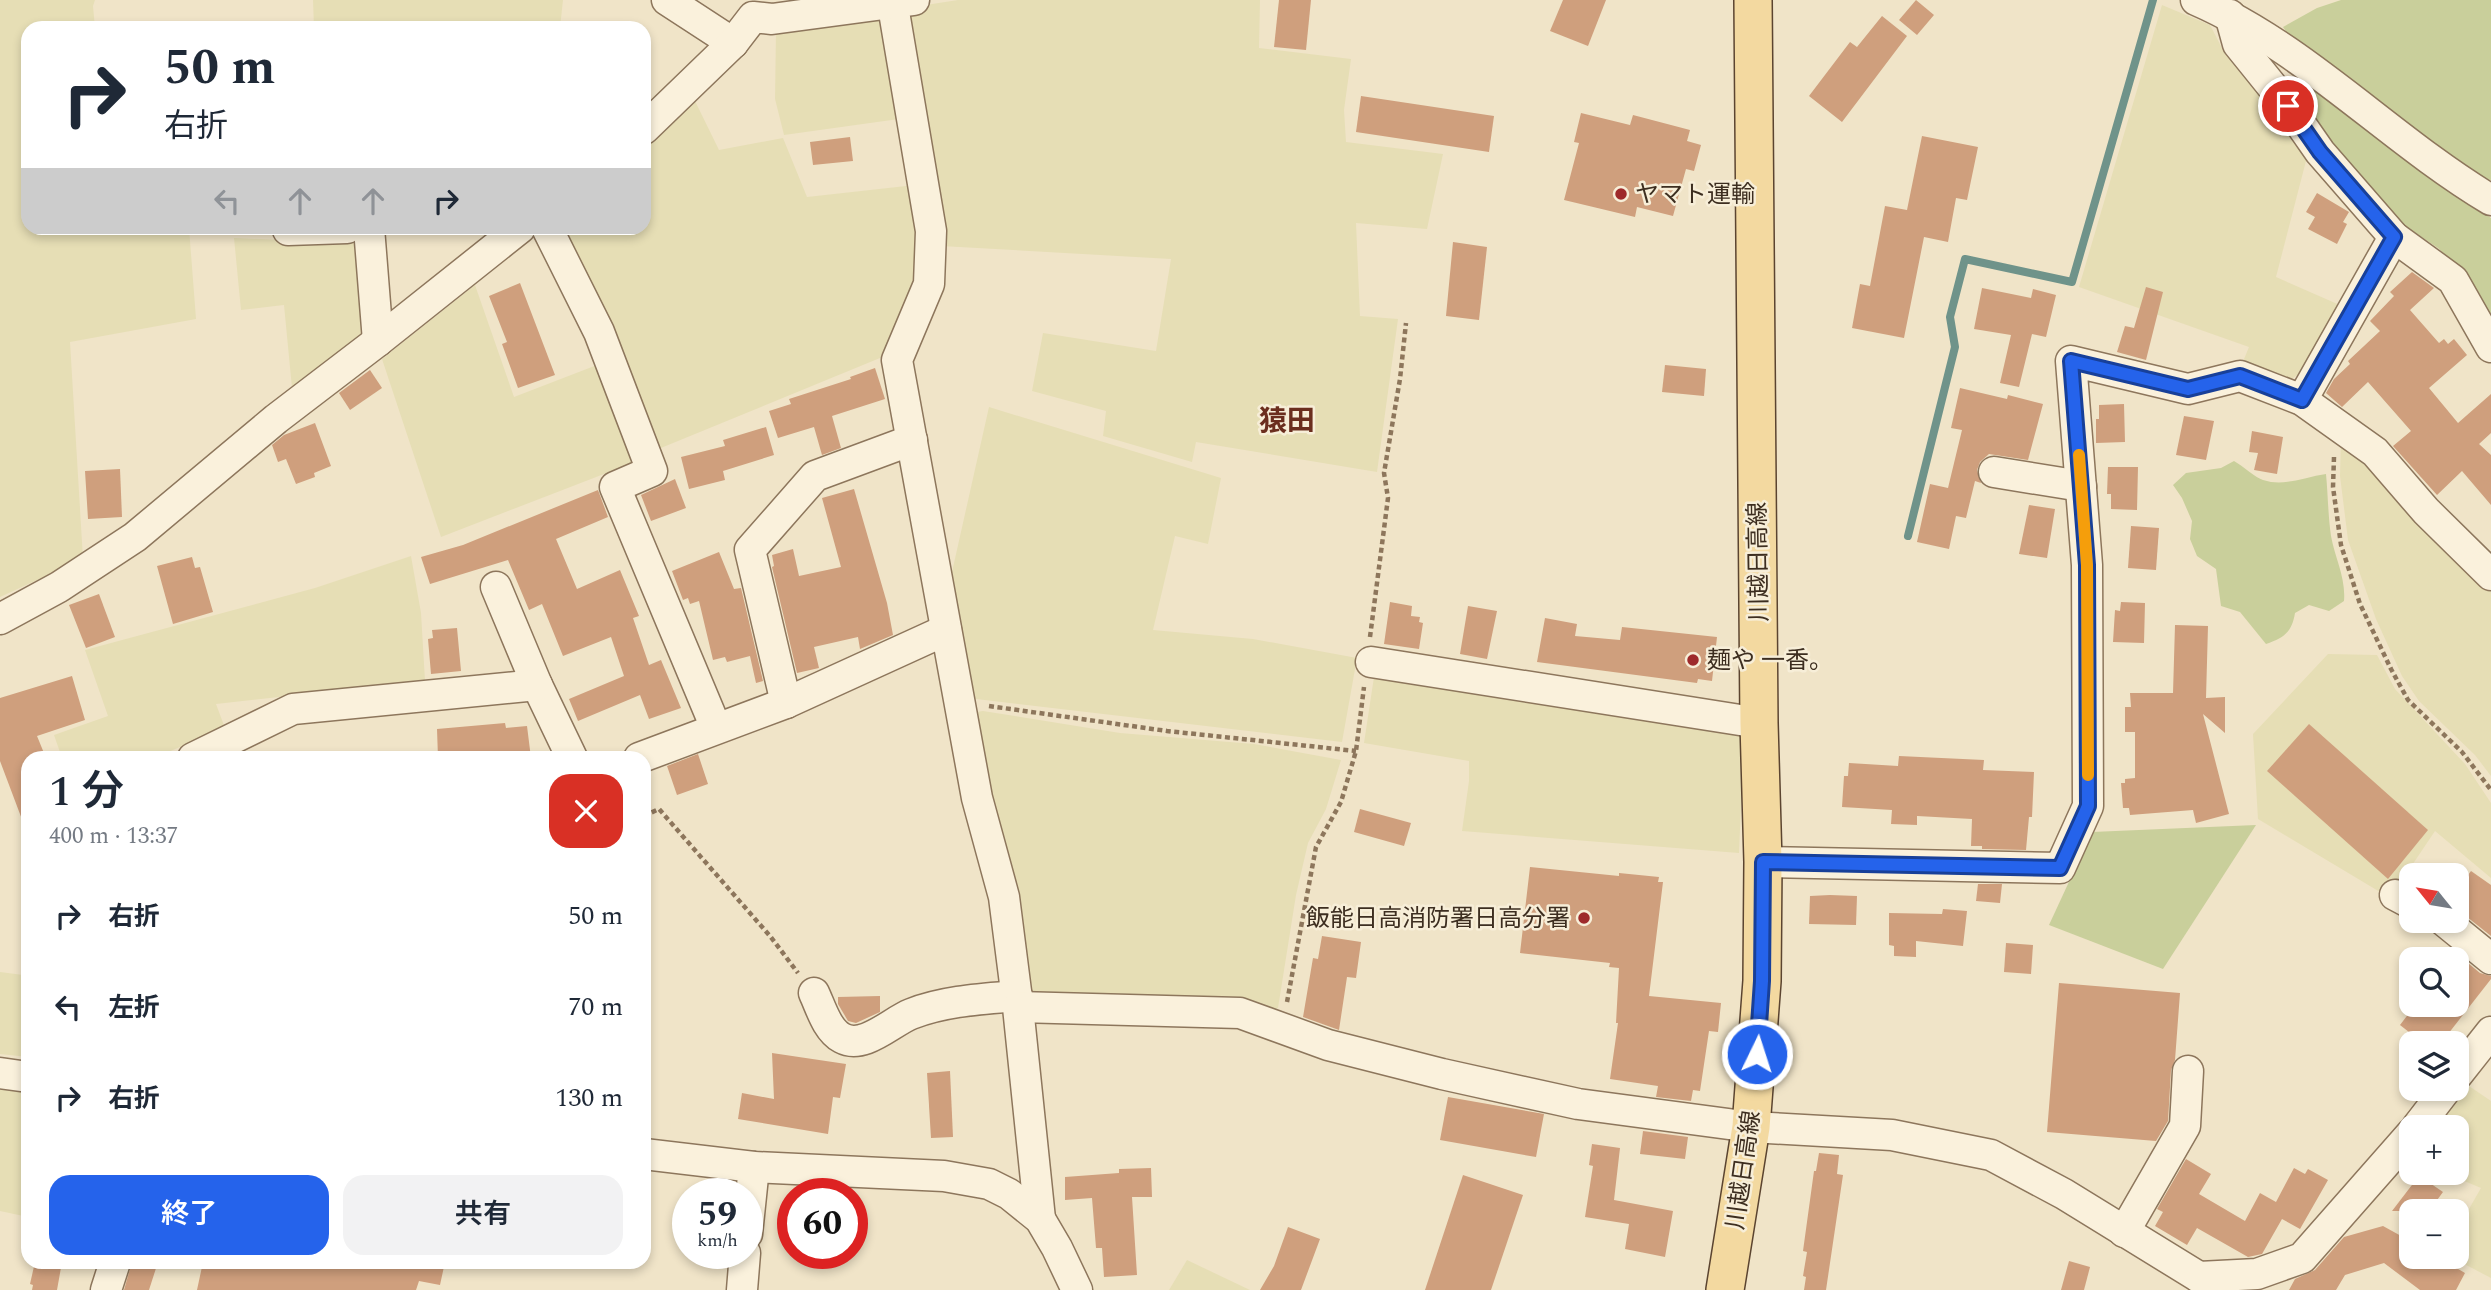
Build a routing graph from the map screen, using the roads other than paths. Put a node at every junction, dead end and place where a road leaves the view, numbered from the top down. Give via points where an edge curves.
1 (667, 0) edge
2 (1753, 0) edge
3 (2196, 0) edge
4 (900, 1) edge
5 (2230, 15) junction
6 (733, 43) junction
7 (651, 122) edge
8 (2491, 200) edge
9 (370, 235) edge
10 (511, 235) edge
11 (551, 235) edge
12 (2394, 237) junction
13 (378, 341) junction
14 (2491, 347) edge
15 (2302, 400) junction
16 (912, 440) junction
17 (1994, 471) dead end
18 (2081, 486) junction
19 (2491, 575) edge
20 (496, 587) dead end
21 (0, 619) edge
22 (946, 630) junction
23 (1371, 662) dead end
24 (537, 685) junction
25 (786, 703) junction
26 (1759, 723) junction
27 (716, 728) junction
28 (207, 751) edge
29 (569, 751) edge
30 (651, 753) edge
31 (1763, 862) junction
32 (2459, 933) edge
33 (2491, 959) edge
34 (814, 993) road end
35 (1017, 1002) junction
36 (2491, 1032) edge
37 (2469, 1060) edge
38 (2188, 1072) dead end
39 (0, 1073) edge
40 (21, 1076) edge
41 (1751, 1127) junction
42 (2399, 1148) edge
43 (651, 1155) edge
44 (754, 1167) junction
45 (753, 1178) edge
46 (1040, 1219) junction
47 (2124, 1232) junction
48 (113, 1269) edge
49 (744, 1269) edge
50 (2209, 1284) edge
51 (106, 1290) edge
52 (742, 1290) edge
53 (1077, 1290) edge
54 (1725, 1290) edge

1 - 6 street
2 - 26 main road, 川越日高線
3 - 5 street
4 - 6 street via 753,18
4 - 16 street via 931,232 929,284 897,360
5 - 8 street via 2278,44
5 - 12 street via 2238,44 2320,152
6 - 7 street
9 - 13 street
10 - 13 street
11 - 27 street via 599,331 652,471 615,487
12 - 14 street via 2453,280
12 - 15 street
13 - 21 street via 135,537
15 - 18 street via 2240,376 2188,389 2071,361
15 - 19 street via 2375,452
16 - 22 street
16 - 25 street via 815,476 750,550
17 - 18 street
18 - 31 street via 2087,565 2088,806 2060,868
20 - 24 street
22 - 25 street
22 - 35 street via 977,798 1004,897
23 - 26 street
24 - 28 street via 293,709
24 - 29 street
25 - 27 street
26 - 31 main road, 川越日高線
27 - 30 street
31 - 41 main road, 川越日高線 via 1762,981
32 - 33 street
34 - 35 street via 828,1023 843,1038 861,1041 911,1014 964,1000
35 - 41 street via 1240,1013 1328,1045 1442,1074 1578,1104
35 - 46 street
36 - 37 street
38 - 47 street via 2185,1126
39 - 40 street
41 - 47 street via 1892,1135 1991,1155
41 - 54 main road, 川越日高線
42 - 50 street via 2302,1258
43 - 44 street
44 - 45 street
44 - 46 street via 944,1176 989,1184
46 - 53 street
47 - 50 street
48 - 51 street
49 - 52 street

